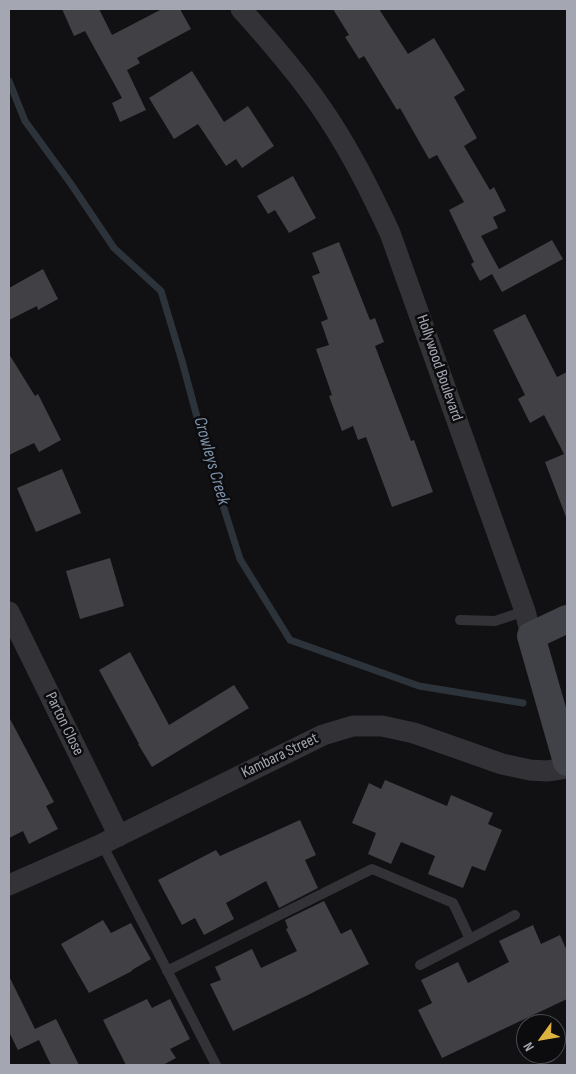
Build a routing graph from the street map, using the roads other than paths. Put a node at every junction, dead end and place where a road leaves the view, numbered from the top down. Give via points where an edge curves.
1 (241, 9) edge
2 (9, 612) edge
3 (567, 618) edge
4 (460, 620) dead end
5 (528, 624) junction
6 (567, 762) edge
7 (567, 768) edge
8 (110, 840) junction
9 (9, 885) edge
10 (515, 915) dead end
11 (470, 939) junction
12 (420, 965) dead end
13 (167, 970) junction
14 (216, 1065) edge

1 - 5 street, Hollywood Boulevard via 318,102 379,209 420,315
2 - 8 street, Parton Close
3 - 5 street
4 - 5 lane
5 - 6 street, Hollywood Boulevard
7 - 8 street, Kambara Street via 530,770 502,764 414,733 382,726 353,726 323,734
8 - 9 street, Kambara Street
8 - 13 lane
10 - 11 lane
11 - 12 lane
11 - 13 lane via 453,903 372,869
13 - 14 lane

